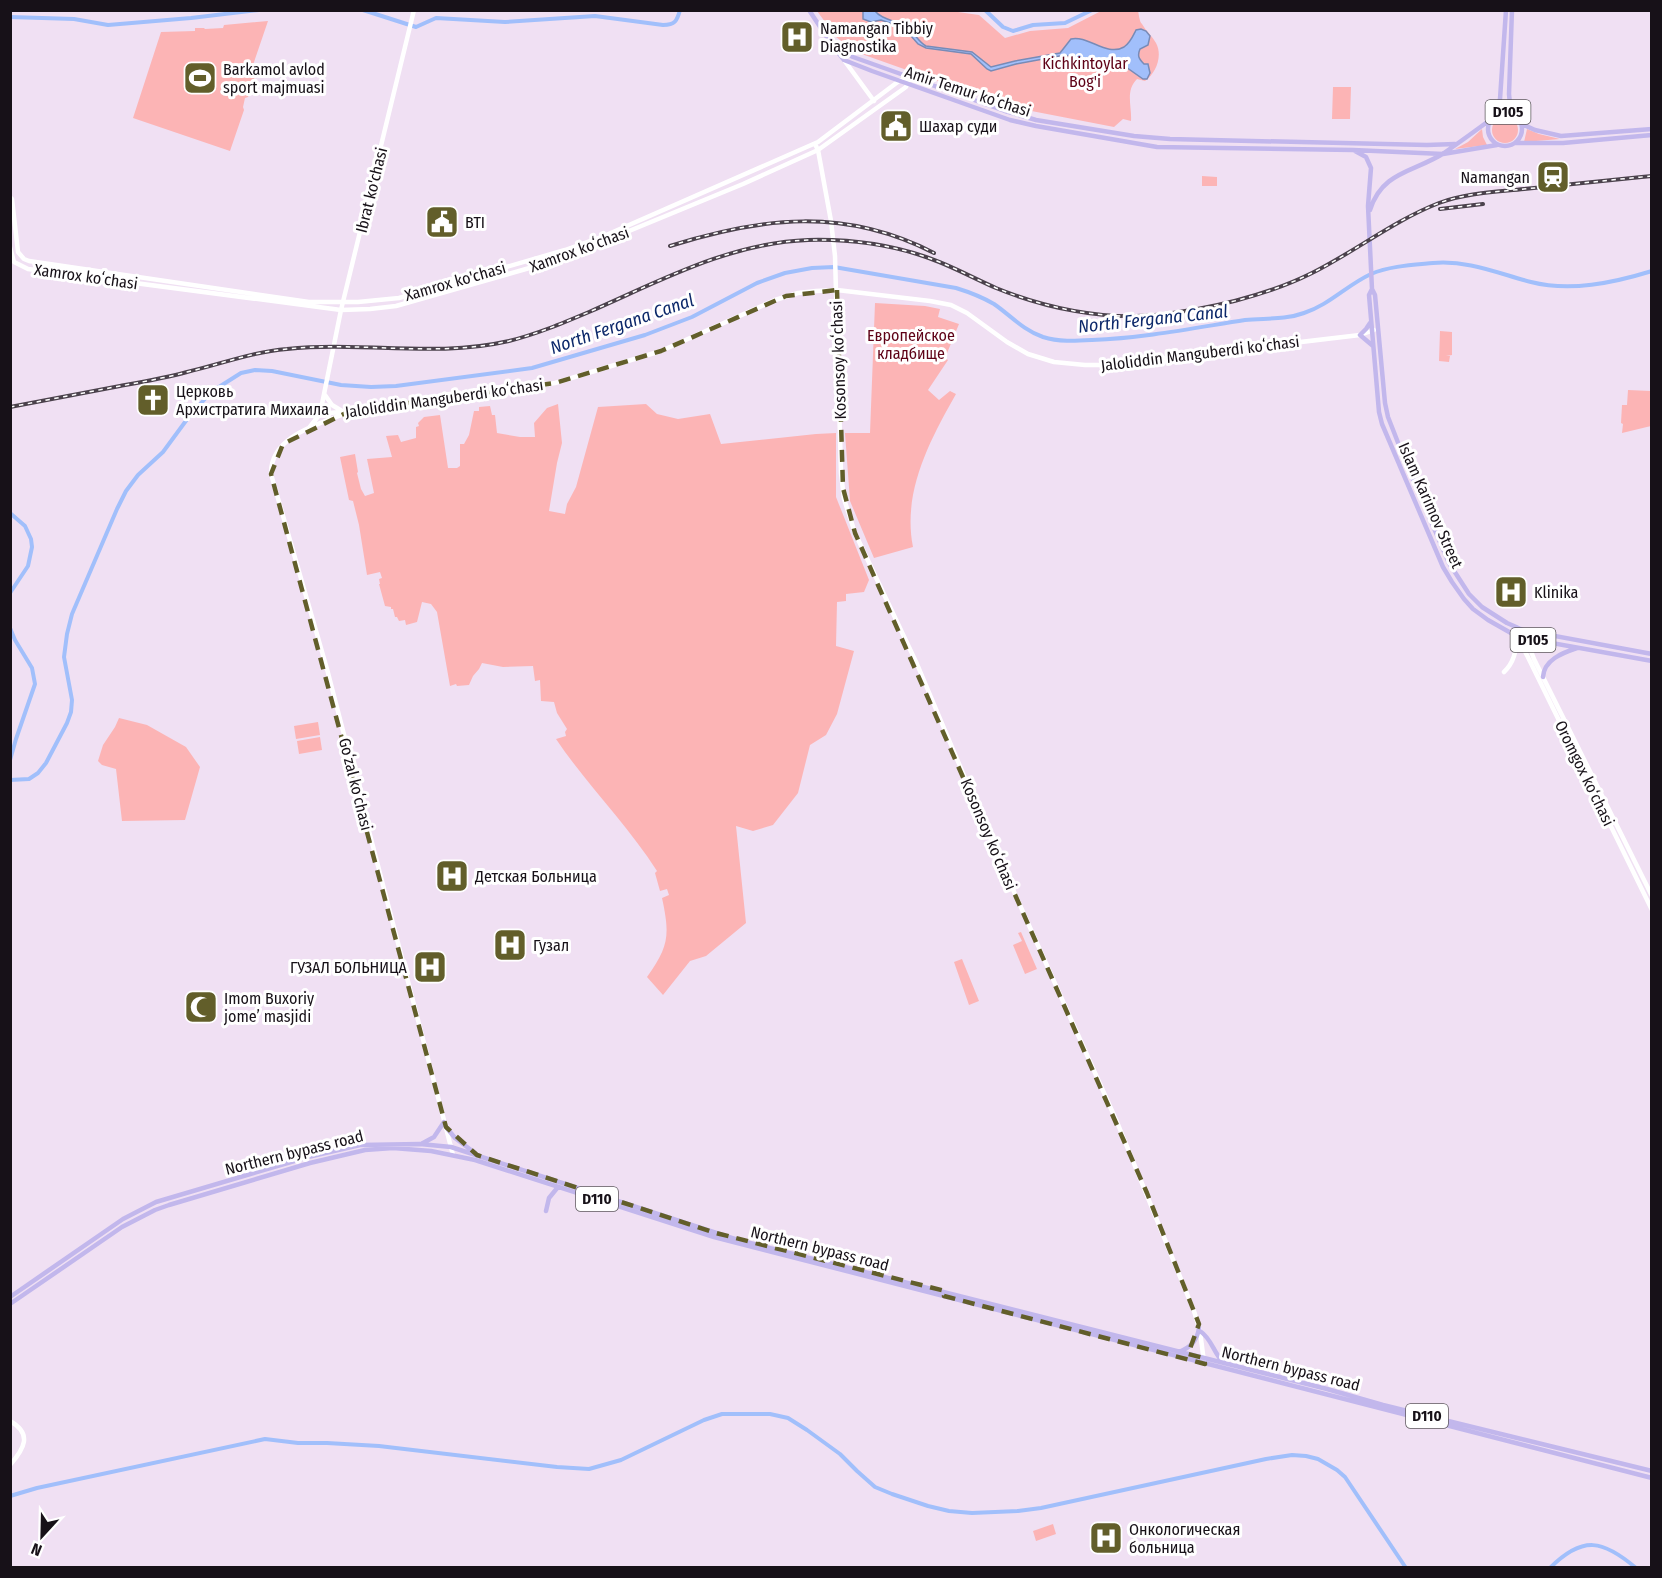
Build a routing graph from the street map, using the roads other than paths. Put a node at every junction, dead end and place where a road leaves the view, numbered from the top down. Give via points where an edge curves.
1 (414, 10) edge
2 (809, 10) edge
3 (1506, 10) edge
4 (1512, 10) edge
5 (832, 45) junction
6 (844, 60) junction
7 (899, 81) junction
8 (909, 81) junction
9 (874, 101) junction
10 (1516, 116) junction
11 (1492, 118) junction
12 (1036, 120) junction
13 (1522, 124) junction
14 (1036, 126) junction
15 (1652, 129) edge
16 (1652, 135) edge
17 (1245, 141) junction
18 (1516, 143) junction
19 (815, 144) junction
20 (1455, 144) junction
21 (1497, 145) junction
22 (1245, 149) junction
23 (819, 150) junction
24 (1353, 150) junction
25 (1443, 154) junction
26 (11, 197) edge
27 (1369, 222) junction
28 (10, 247) edge
29 (12, 262) edge
30 (1372, 289) junction
31 (837, 290) junction
32 (343, 303) junction
33 (341, 310) junction
34 (1371, 321) junction
35 (1378, 329) junction
36 (1372, 331) junction
37 (1360, 335) junction
38 (1373, 346) junction
39 (325, 392) junction
40 (343, 411) junction
41 (351, 411) junction
42 (320, 414) junction
43 (307, 429) junction
44 (1521, 629) junction
45 (1518, 637) junction
46 (1526, 638) junction
47 (1579, 647) junction
48 (1652, 654) edge
49 (1652, 661) edge
50 (1504, 672) dead end
51 (1544, 677) junction
52 (1652, 896) edge
53 (1652, 910) edge
54 (445, 1125) junction
55 (420, 1144) junction
56 (451, 1147) junction
57 (453, 1155) junction
58 (477, 1155) junction
59 (558, 1187) junction
60 (195, 1191) junction
61 (198, 1196) junction
62 (546, 1211) dead end
63 (858, 1272) junction
64 (944, 1294) junction
65 (10, 1297) edge
66 (10, 1304) edge
67 (1200, 1329) junction
68 (1179, 1352) junction
69 (1204, 1361) junction
70 (1225, 1364) junction
71 (1326, 1392) junction
72 (10, 1421) edge
73 (10, 1465) edge
74 (1652, 1471) edge
75 (1652, 1478) edge

1 - 32 main road, Ibrat ko'chasi
2 - 5 main road
3 - 11 main road, D105 via 1500,99
4 - 10 main road, D105 via 1509,94
5 - 6 main road
5 - 8 main road, Amir Temur koʻchasi
6 - 7 main road, Amir Temur koʻchasi
6 - 9 main road
7 - 8 main road, Xamrox ko'chasi
7 - 9 main road, Xamrox ko'chasi
8 - 12 main road, Amir Temur koʻchasi
8 - 14 main road, Amir Temur koʻchasi via 1010,120
8 - 23 main road, Xamrox koʻchasi via 879,108
9 - 19 main road, Xamrox ko'chasi
10 - 11 main road, D105 via 1503,112
10 - 13 main road, D105
11 - 20 main road, D105
11 - 21 main road, D105 via 1488,131
12 - 14 main road
12 - 17 main road, Amir Temur koʻchasi via 1145,137
13 - 15 main road via 1561,136
13 - 18 main road, D105 via 1522,134
14 - 22 main road, Amir Temur koʻchasi via 1157,147
16 - 18 main road, Amir Temur koʻchasi
17 - 20 main road, Amir Temur koʻchasi
17 - 22 main road
18 - 21 main road, Amir Temur koʻchasi / D105 via 1507,147
19 - 23 main road
19 - 32 main road, Xamrox ko'chasi via 565,250 399,298
20 - 25 main road, D105
21 - 25 main road, Amir Temur koʻchasi / D105
22 - 24 main road, Amir Temur koʻchasi
23 - 31 main road, Kosonsoy koʻchasi
23 - 33 main road, Xamrox koʻchasi via 547,263 396,306
24 - 25 main road, Amir Temur koʻchasi
24 - 27 main road, D105 via 1366,157 1371,168
25 - 27 main road, D105 via 1385,184 1375,198
26 - 32 main road, Xamrox ko'chasi via 18,252 29,261 309,302
27 - 30 main road, Islam Karimov Street / D105
28 - 29 main road, Xamrox koʻchasi
29 - 33 main road, Xamrox koʻchasi via 28,269
30 - 34 main road, Islam Karimov Street / D105
30 - 35 main road, Islam Karimov Street / D105
31 - 37 main road, Jaloliddin Manguberdi koʻchasi via 951,305 1028,354 1085,365
31 - 41 main road, Jaloliddin Manguberdi koʻchasi via 786,296 661,351 546,385
31 - 67 main road, Kosonsoy koʻchasi via 843,488 855,533 917,664 1117,1122
32 - 33 main road, Ibrat ko'chasi
33 - 39 main road, Ibrat ko'chasi
34 - 36 main road, Islam Karimov Street / D105
34 - 37 main road
35 - 36 main road, Jaloliddin Manguberdi koʻchasi
35 - 44 main road, Islam Karimov Street / D105 via 1388,417 1449,563 1482,607
36 - 37 main road, Jaloliddin Manguberdi koʻchasi
36 - 38 main road, Islam Karimov Street / D105
37 - 38 main road
38 - 45 main road, Islam Karimov Street / D105 via 1382,424 1443,567 1473,609
39 - 40 main road via 332,405
39 - 42 main road, Ibrat ko'chasi
40 - 41 main road, Jaloliddin Manguberdi koʻchasi
40 - 42 main road, Jaloliddin Manguberdi koʻchasi
41 - 43 main road
42 - 43 main road
43 - 54 main road, Goʻzal koʻchasi via 283,444 272,461 271,474 327,669
44 - 45 main road
44 - 46 main road, Oromgox ko‘chasi
44 - 48 main road, Islam Karimov Street / D105
45 - 46 main road, Islam Karimov Street / D105
45 - 50 main road via 1513,661
45 - 53 main road, Oromgox ko‘chasi
46 - 47 main road, Islam Karimov Street / D105
46 - 51 main road, Oromgox ko‘chasi
47 - 49 main road, Islam Karimov Street / D105
47 - 51 main road via 1552,660
51 - 52 main road, Oromgox ko‘chasi
54 - 55 main road
54 - 56 main road, Goʻzal koʻchasi
54 - 58 main road
55 - 56 main road, Northern bypass road / D110
55 - 60 main road, Northern bypass road / D110 via 360,1145
56 - 57 main road, Goʻzal koʻchasi
56 - 58 main road, Northern bypass road / D110
57 - 59 main road, Northern bypass road / D110
57 - 61 main road, Northern bypass road / D110 via 411,1149 365,1150
58 - 63 main road, Northern bypass road / D110 via 716,1233
59 - 62 main road via 549,1198
59 - 63 main road, Northern bypass road / D110 via 714,1237
60 - 61 main road
60 - 65 main road, Northern bypass road / D110 via 156,1202 123,1219
61 - 66 main road, Northern bypass road / D110 via 131,1221
63 - 64 main road, Northern bypass road / D110
64 - 68 main road, Northern bypass road / D110
64 - 69 main road, Northern bypass road / D110
67 - 68 main road via 1194,1342
67 - 69 main road, Kosonsoy koʻchasi
67 - 70 main road
68 - 69 main road, Northern bypass road / D110
69 - 70 main road, Northern bypass road / D110
69 - 71 main road, Northern bypass road / D110
70 - 71 main road, Northern bypass road / D110
71 - 74 main road, Northern bypass road / D110
71 - 75 main road, Northern bypass road / D110
72 - 73 main road via 21,1429 25,1443

